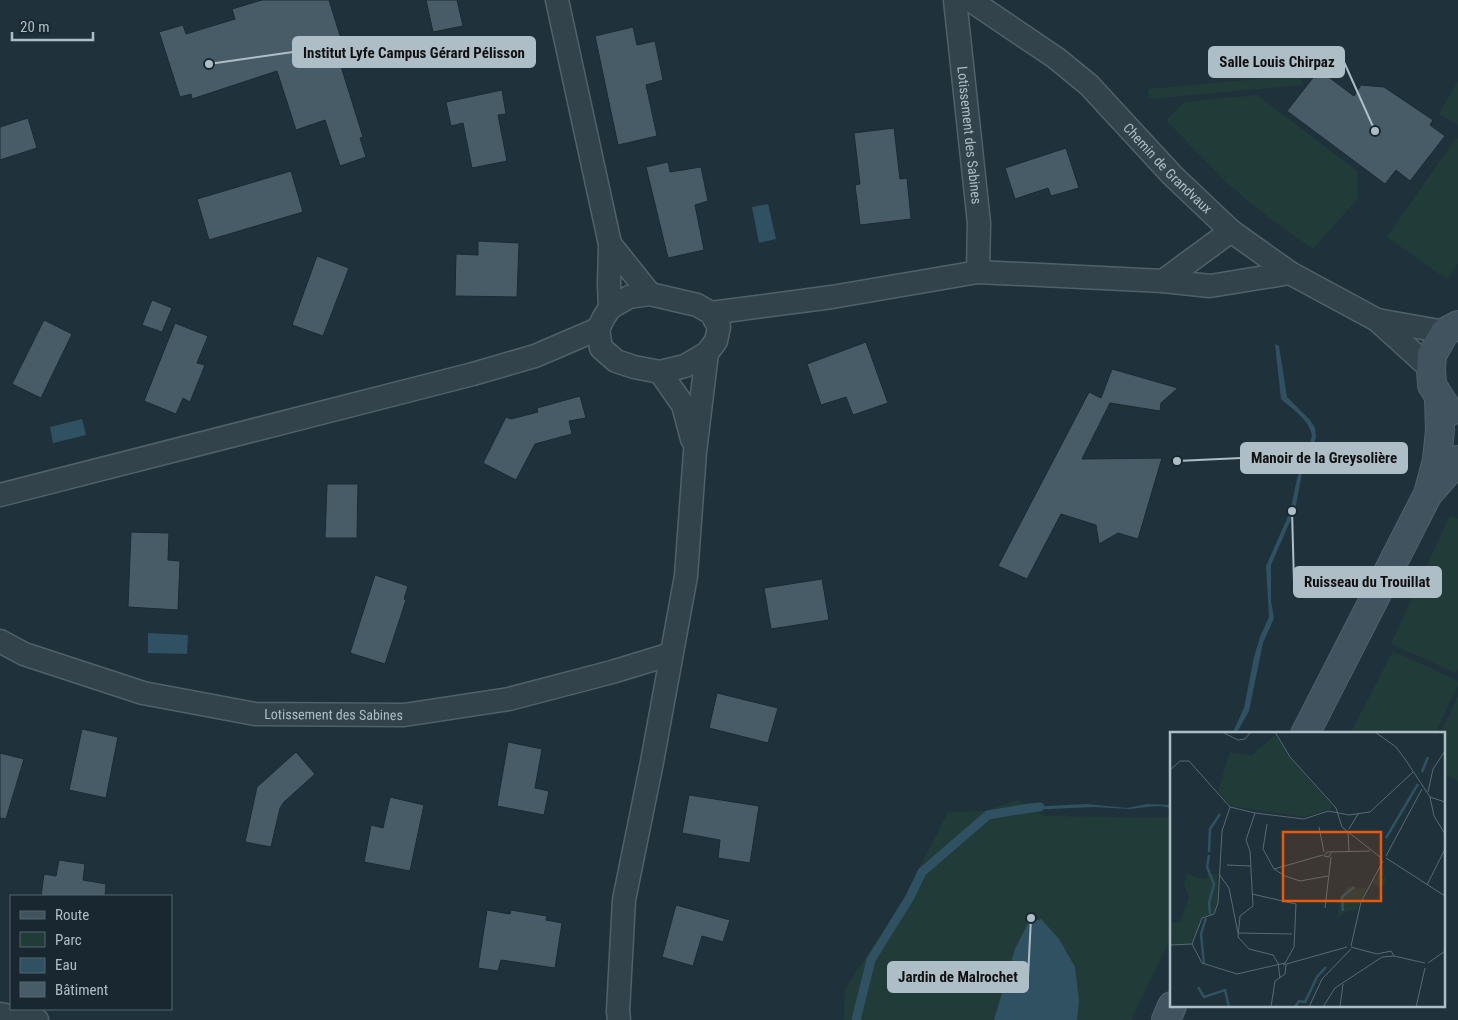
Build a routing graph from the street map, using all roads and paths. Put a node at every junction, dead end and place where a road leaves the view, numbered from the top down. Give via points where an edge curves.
1 (556, 0) edge
2 (955, 0) edge
3 (970, 0) edge
4 (1232, 231) junction
5 (610, 244) junction
6 (978, 272) junction
7 (1290, 272) junction
8 (1163, 281) junction
9 (650, 294) junction
10 (811, 300) junction
11 (610, 308) junction
12 (711, 313) junction
13 (1377, 320) junction
14 (1452, 328) edge
15 (599, 338) junction
16 (712, 347) junction
17 (1431, 370) junction
18 (660, 372) junction
19 (1439, 398) junction
20 (1458, 421) edge
21 (695, 452) junction
22 (1458, 460) edge
23 (1428, 494) junction
24 (0, 495) edge
25 (0, 641) edge
26 (671, 654) junction
27 (1307, 732) edge
28 (1171, 1008) edge
29 (0, 1014) edge
30 (37, 1020) edge
31 (619, 1020) edge
32 (1166, 1020) edge

1 - 5 street
2 - 6 street, Lotissement des Sabines via 979,223
3 - 4 street, Chemin de Grandvaux via 1089,84 1172,175
4 - 7 street, Chemin de Grandvaux
4 - 8 street
5 - 9 street
5 - 11 street
6 - 8 street
6 - 10 street
7 - 8 street via 1210,286
7 - 13 street, Chemin de Grandvaux
9 - 11 street via 629,298
9 - 12 street via 697,305
10 - 12 street
10 - 16 street via 766,312 737,326
11 - 15 street
12 - 16 street via 719,327
13 - 14 street, Chemin de Grandvaux
13 - 17 street, Chemin de Grandvaux
14 - 17 main road via 1432,354
15 - 18 street via 616,361
15 - 24 street via 473,374
16 - 18 street via 685,366
16 - 21 street
17 - 19 main road via 1432,385
18 - 21 street via 683,405
19 - 20 main road
19 - 23 main road via 1437,460
21 - 26 street via 686,576
22 - 23 main road
23 - 27 main road
25 - 26 street, Lotissement des Sabines via 24,654 143,692 255,714 404,715 509,699
26 - 31 street via 624,900
28 - 32 main road
29 - 30 street

